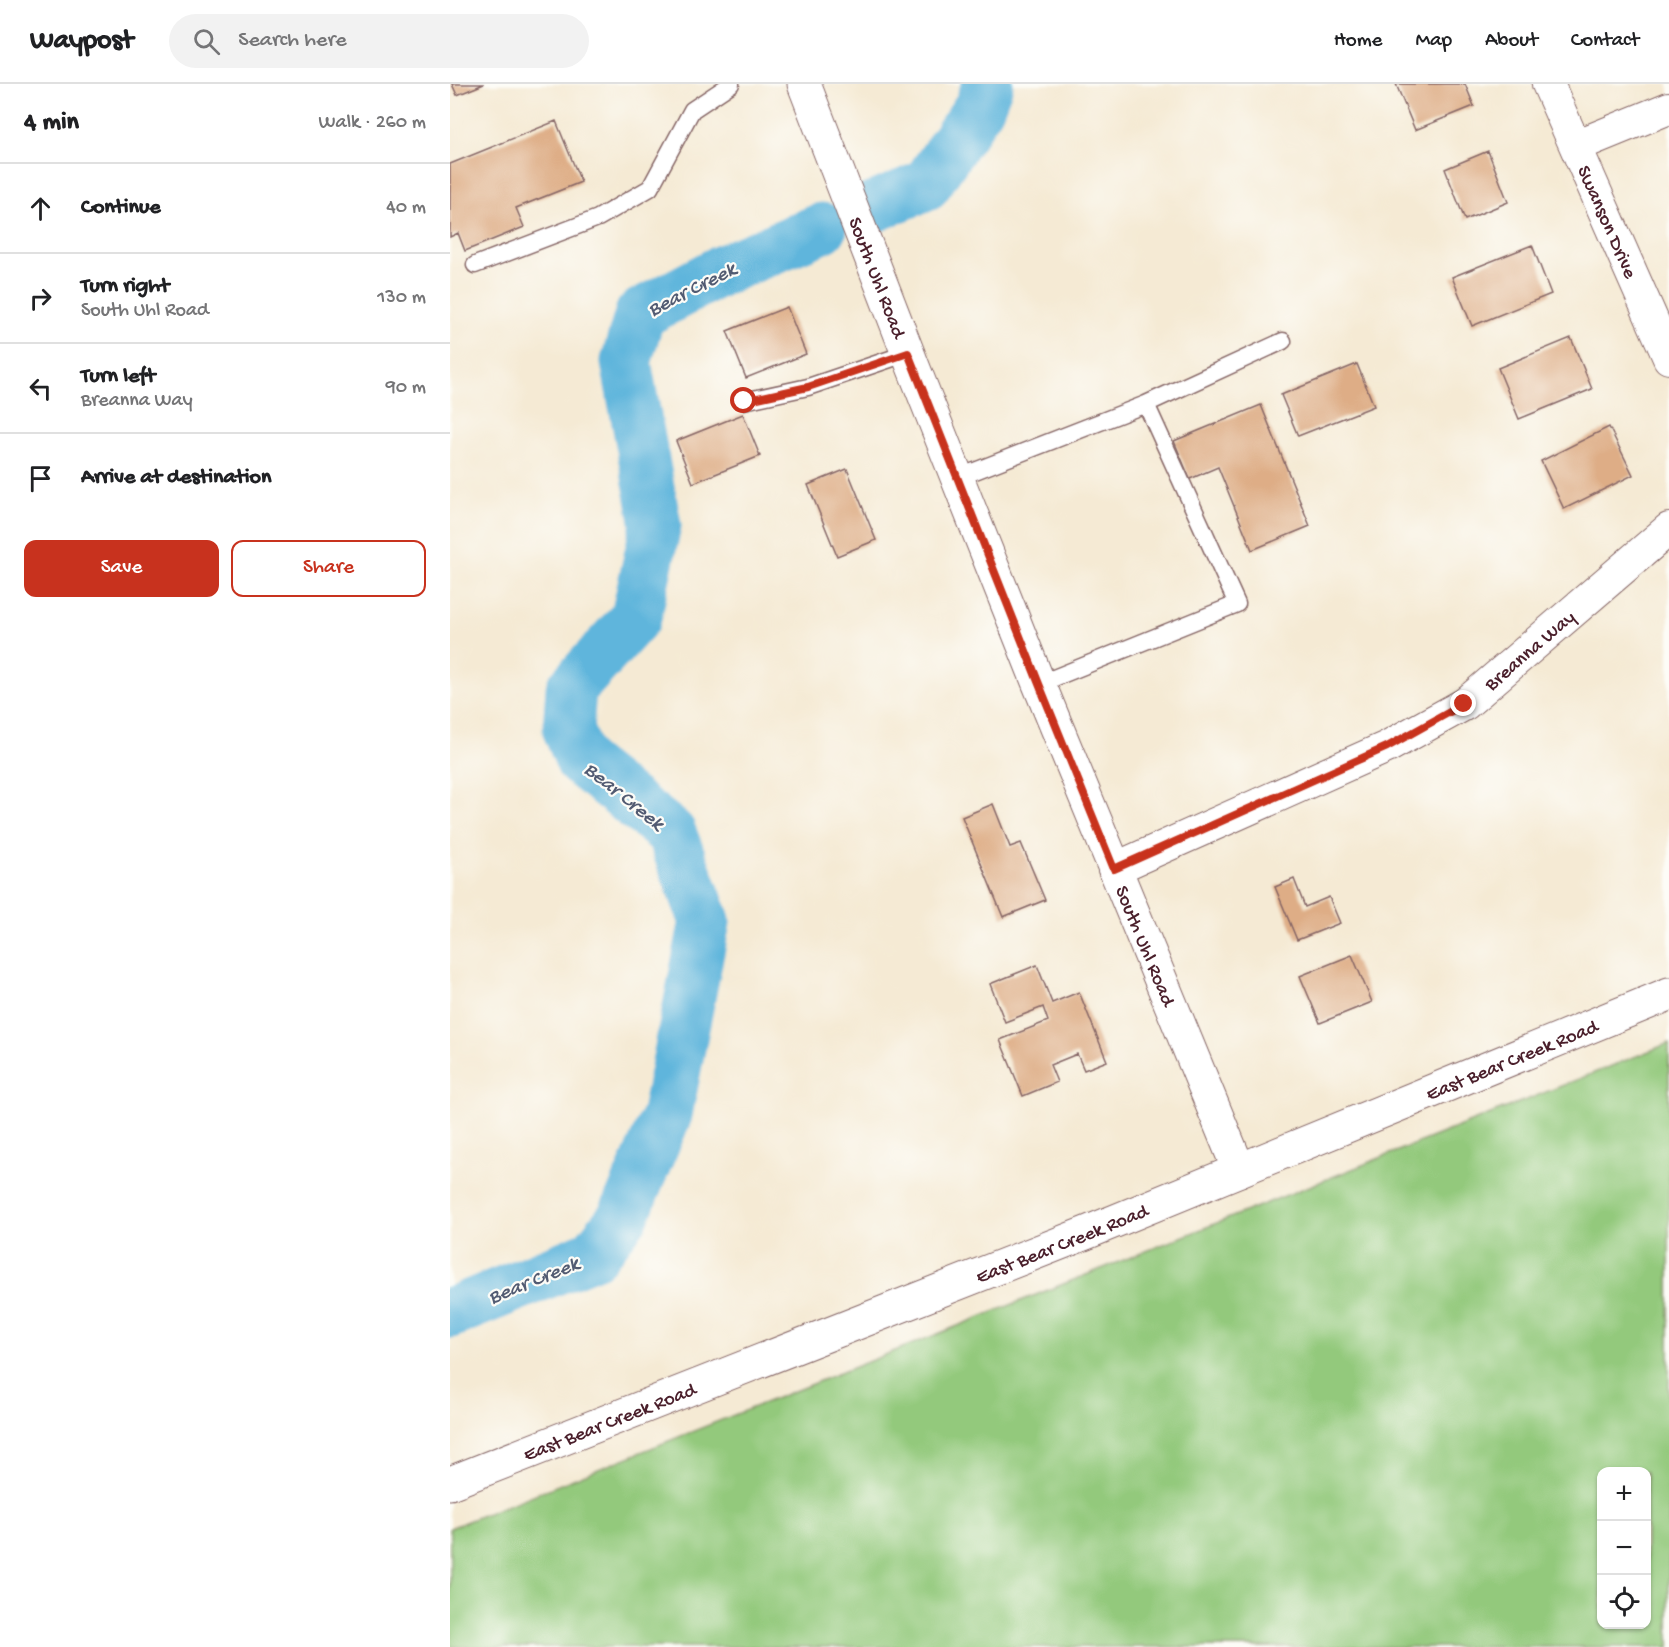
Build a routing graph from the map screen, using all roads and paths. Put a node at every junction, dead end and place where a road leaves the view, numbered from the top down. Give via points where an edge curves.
1 (731, 84) edge
2 (804, 84) edge
3 (1548, 84) edge
4 (711, 90) edge
5 (1669, 108) edge
6 (1576, 146) junction
7 (475, 265) dead end
8 (1283, 341) dead end
9 (908, 353) junction
10 (1669, 358) edge
11 (744, 401) dead end
12 (1146, 404) junction
13 (957, 478) junction
14 (1669, 529) edge
15 (1039, 684) junction
16 (1114, 869) junction
17 (1669, 994) edge
18 (1239, 1170) junction
19 (450, 1483) edge

1 - 4 lane
2 - 9 main road, South Uhl Road
3 - 6 street, Swanson Drive
4 - 7 lane via 692,111 650,188 598,218
5 - 6 street
6 - 10 street, Swanson Drive
8 - 12 lane
9 - 11 lane via 808,387
9 - 13 main road, South Uhl Road
12 - 13 lane
12 - 15 lane via 1237,603
13 - 15 main road, South Uhl Road
14 - 16 street, Breanna Way via 1464,704 1387,747
15 - 16 main road, South Uhl Road
16 - 18 main road, South Uhl Road
17 - 18 main road, East Bear Creek Road
18 - 19 main road, East Bear Creek Road

